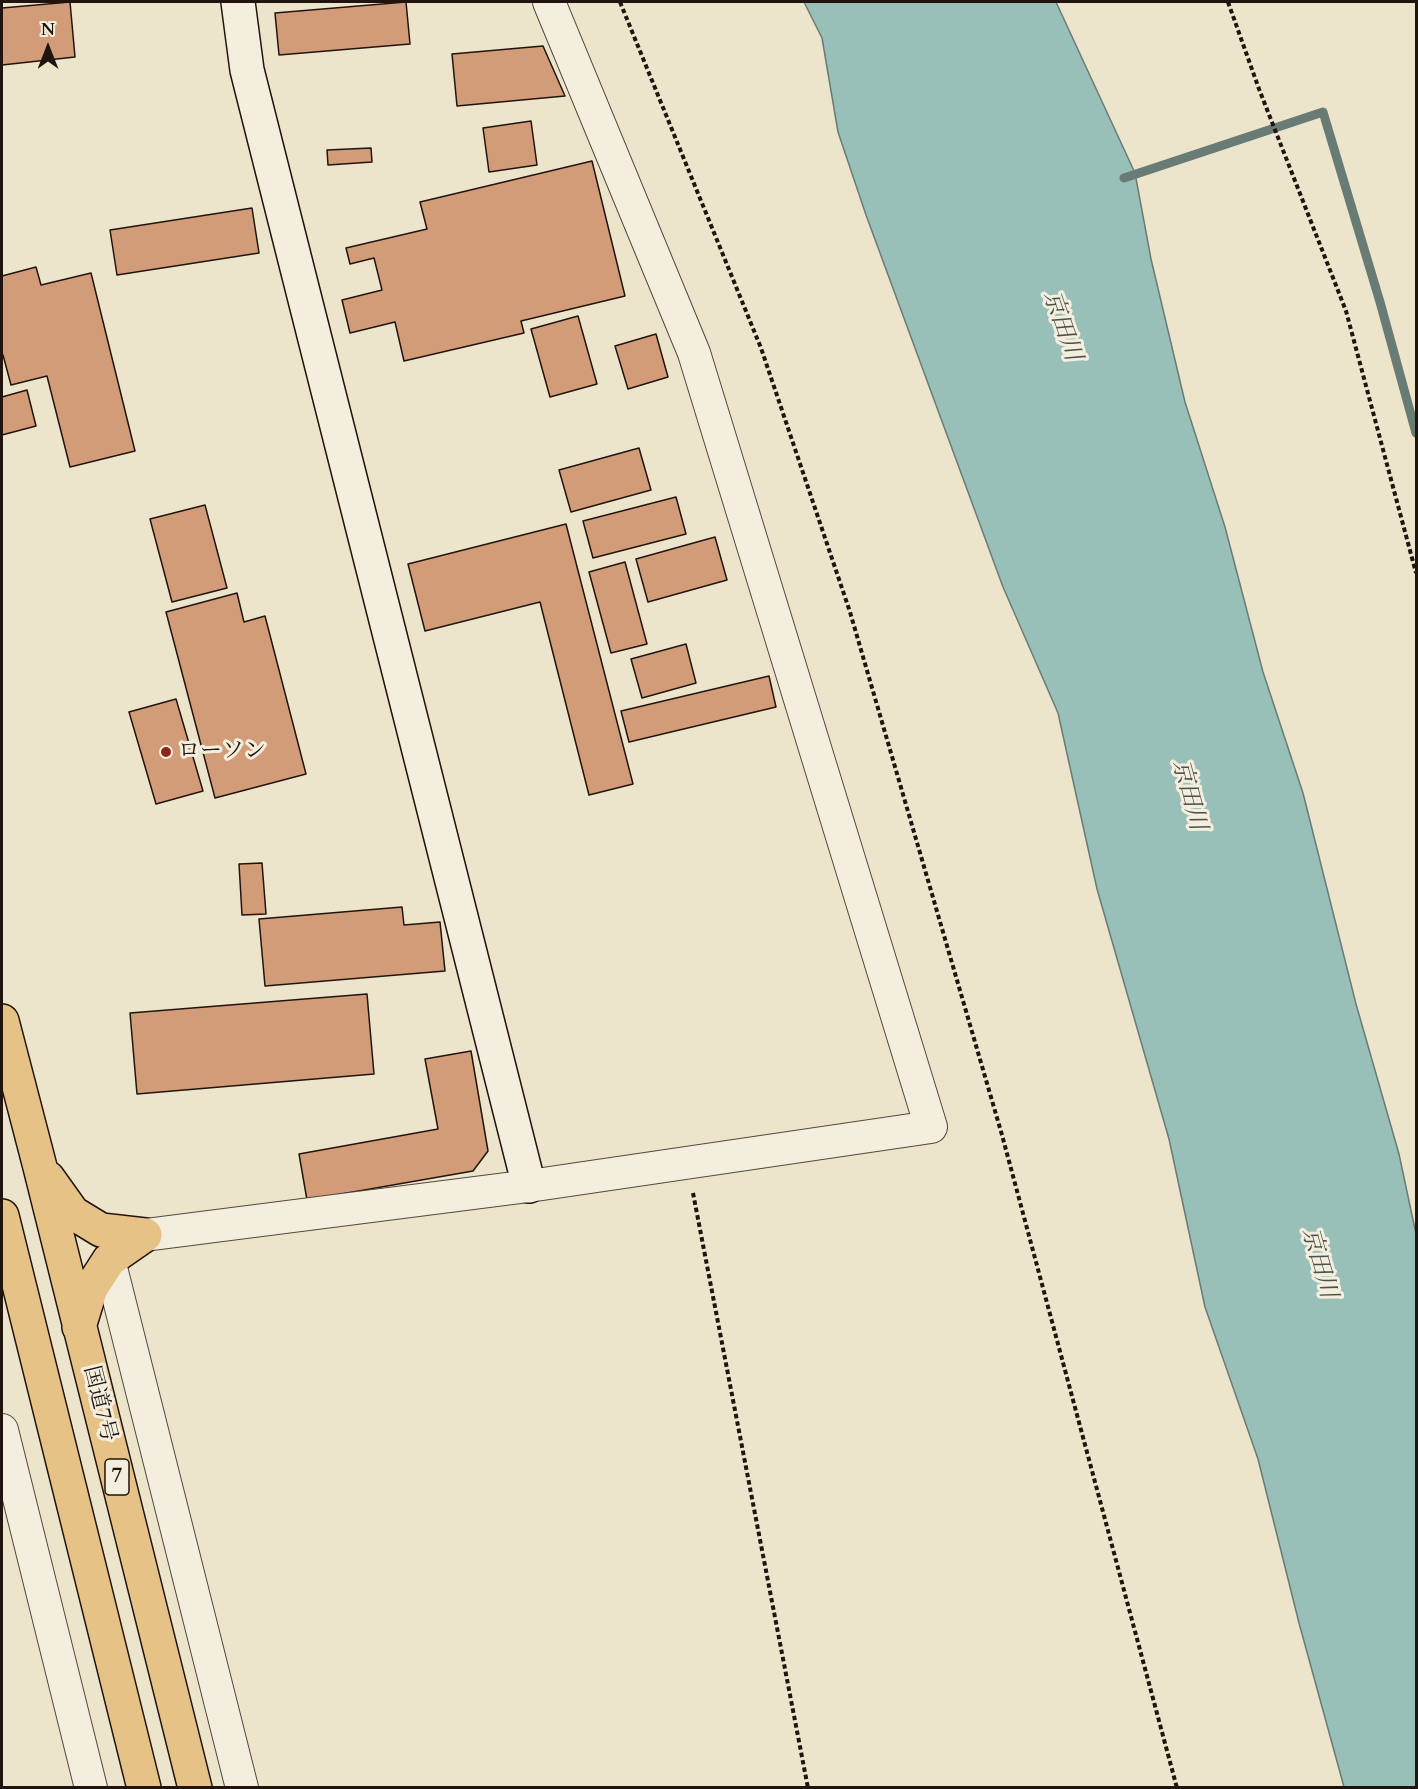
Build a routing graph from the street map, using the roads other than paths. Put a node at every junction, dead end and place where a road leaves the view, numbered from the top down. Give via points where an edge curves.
1 (238, 2) edge
2 (549, 2) edge
3 (2, 1021) edge
4 (40, 1167) junction
5 (529, 1186) junction
6 (2, 1216) edge
7 (145, 1235) junction
8 (109, 1260) junction
9 (79, 1327) junction
10 (2, 1430) edge
11 (91, 1788) edge
12 (144, 1788) edge
13 (195, 1788) edge
14 (242, 1788) edge

1 - 5 street via 250,82
2 - 5 street via 694,353 931,1127
3 - 4 highway, 国道7号 / 7
4 - 7 highway via 73,1213 101,1230
4 - 9 highway, 国道7号 / 7
5 - 7 street
6 - 12 highway, 7
7 - 8 highway
8 - 9 highway via 91,1288
8 - 14 street
9 - 13 highway, 国道7号 / 7
10 - 11 street

